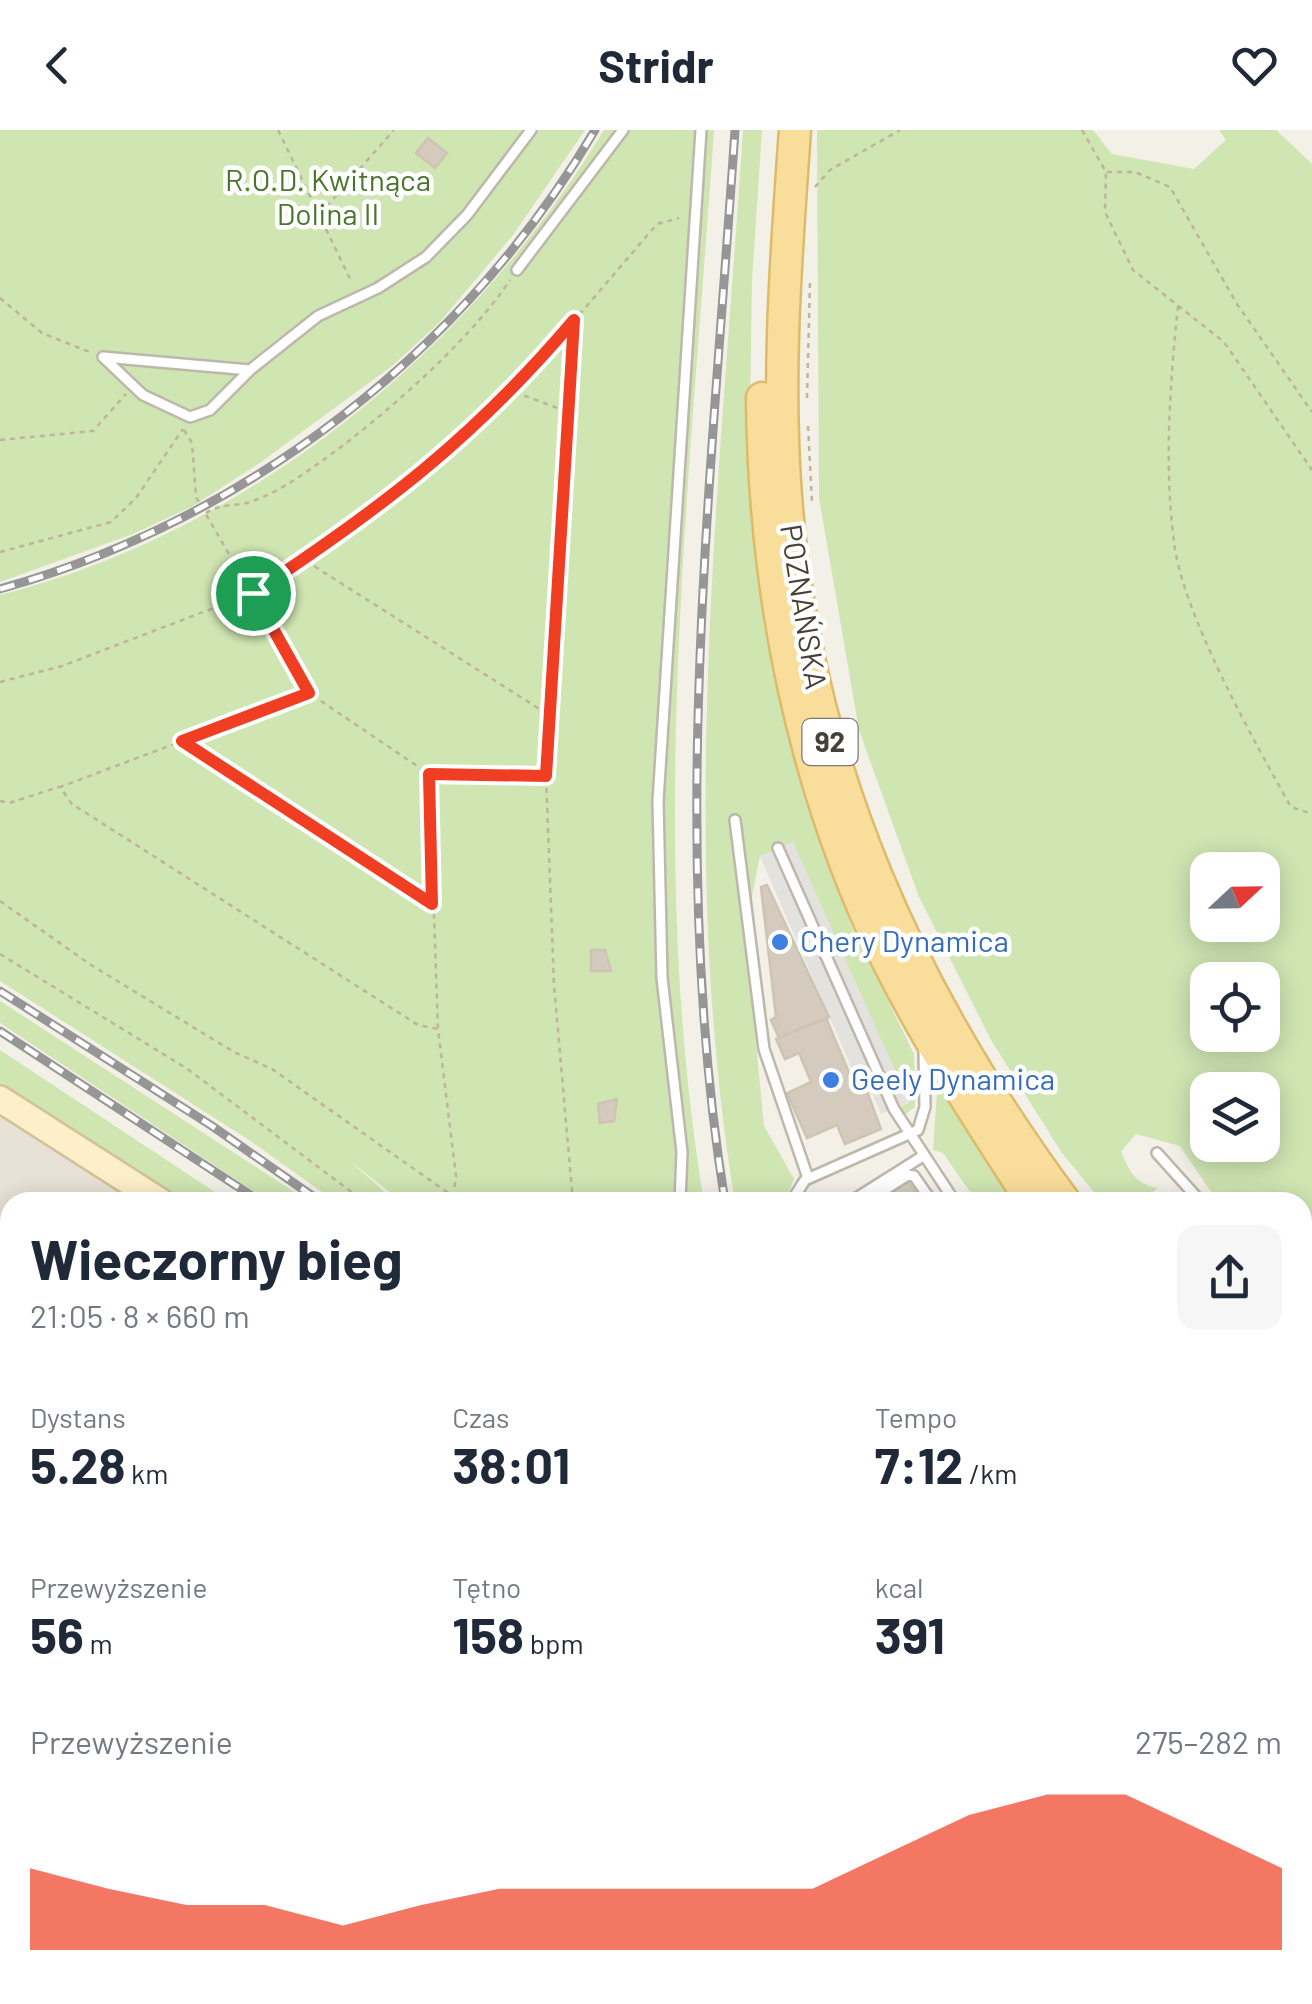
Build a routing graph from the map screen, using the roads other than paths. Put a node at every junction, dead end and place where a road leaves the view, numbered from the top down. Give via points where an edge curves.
1 (531, 130) edge
2 (622, 130) edge
3 (701, 130) edge
4 (775, 130) edge
5 (795, 130) edge
6 (516, 270) road end
7 (250, 370) junction
8 (736, 820) dead end
9 (778, 848) dead end
10 (922, 1024) junction
11 (0, 1099) edge
12 (911, 1135) junction
13 (1156, 1153) dead end
14 (923, 1156) junction
15 (808, 1178) junction
16 (879, 1184) junction
17 (144, 1192) edge
18 (680, 1192) edge
19 (799, 1192) edge
20 (866, 1192) edge
21 (874, 1192) edge
22 (881, 1192) edge
23 (925, 1192) edge
24 (948, 1192) edge
25 (1026, 1192) edge
26 (1058, 1192) edge
27 (1193, 1192) edge

1 - 7 lane via 426,257 318,316
2 - 6 lane
3 - 18 lane via 658,801 662,978 682,1152
4 - 10 main road, POZNAŃSKA / 92 via 762,386 776,595 794,693 832,821 870,922
5 - 26 main road, POZNAŃSKA / 92 via 782,356 784,472 794,575 820,705 863,844 910,958 970,1065
7 - 7 lane via 210,410 190,418 134,386 103,357
8 - 15 lane via 764,1049
9 - 12 lane
10 - 12 lane via 925,1107
10 - 25 main road, POZNAŃSKA / 92
11 - 17 street
12 - 14 lane
12 - 15 lane
13 - 27 lane
14 - 16 lane
14 - 24 lane
15 - 19 lane
16 - 20 lane
16 - 21 lane
22 - 23 lane via 908,1174

